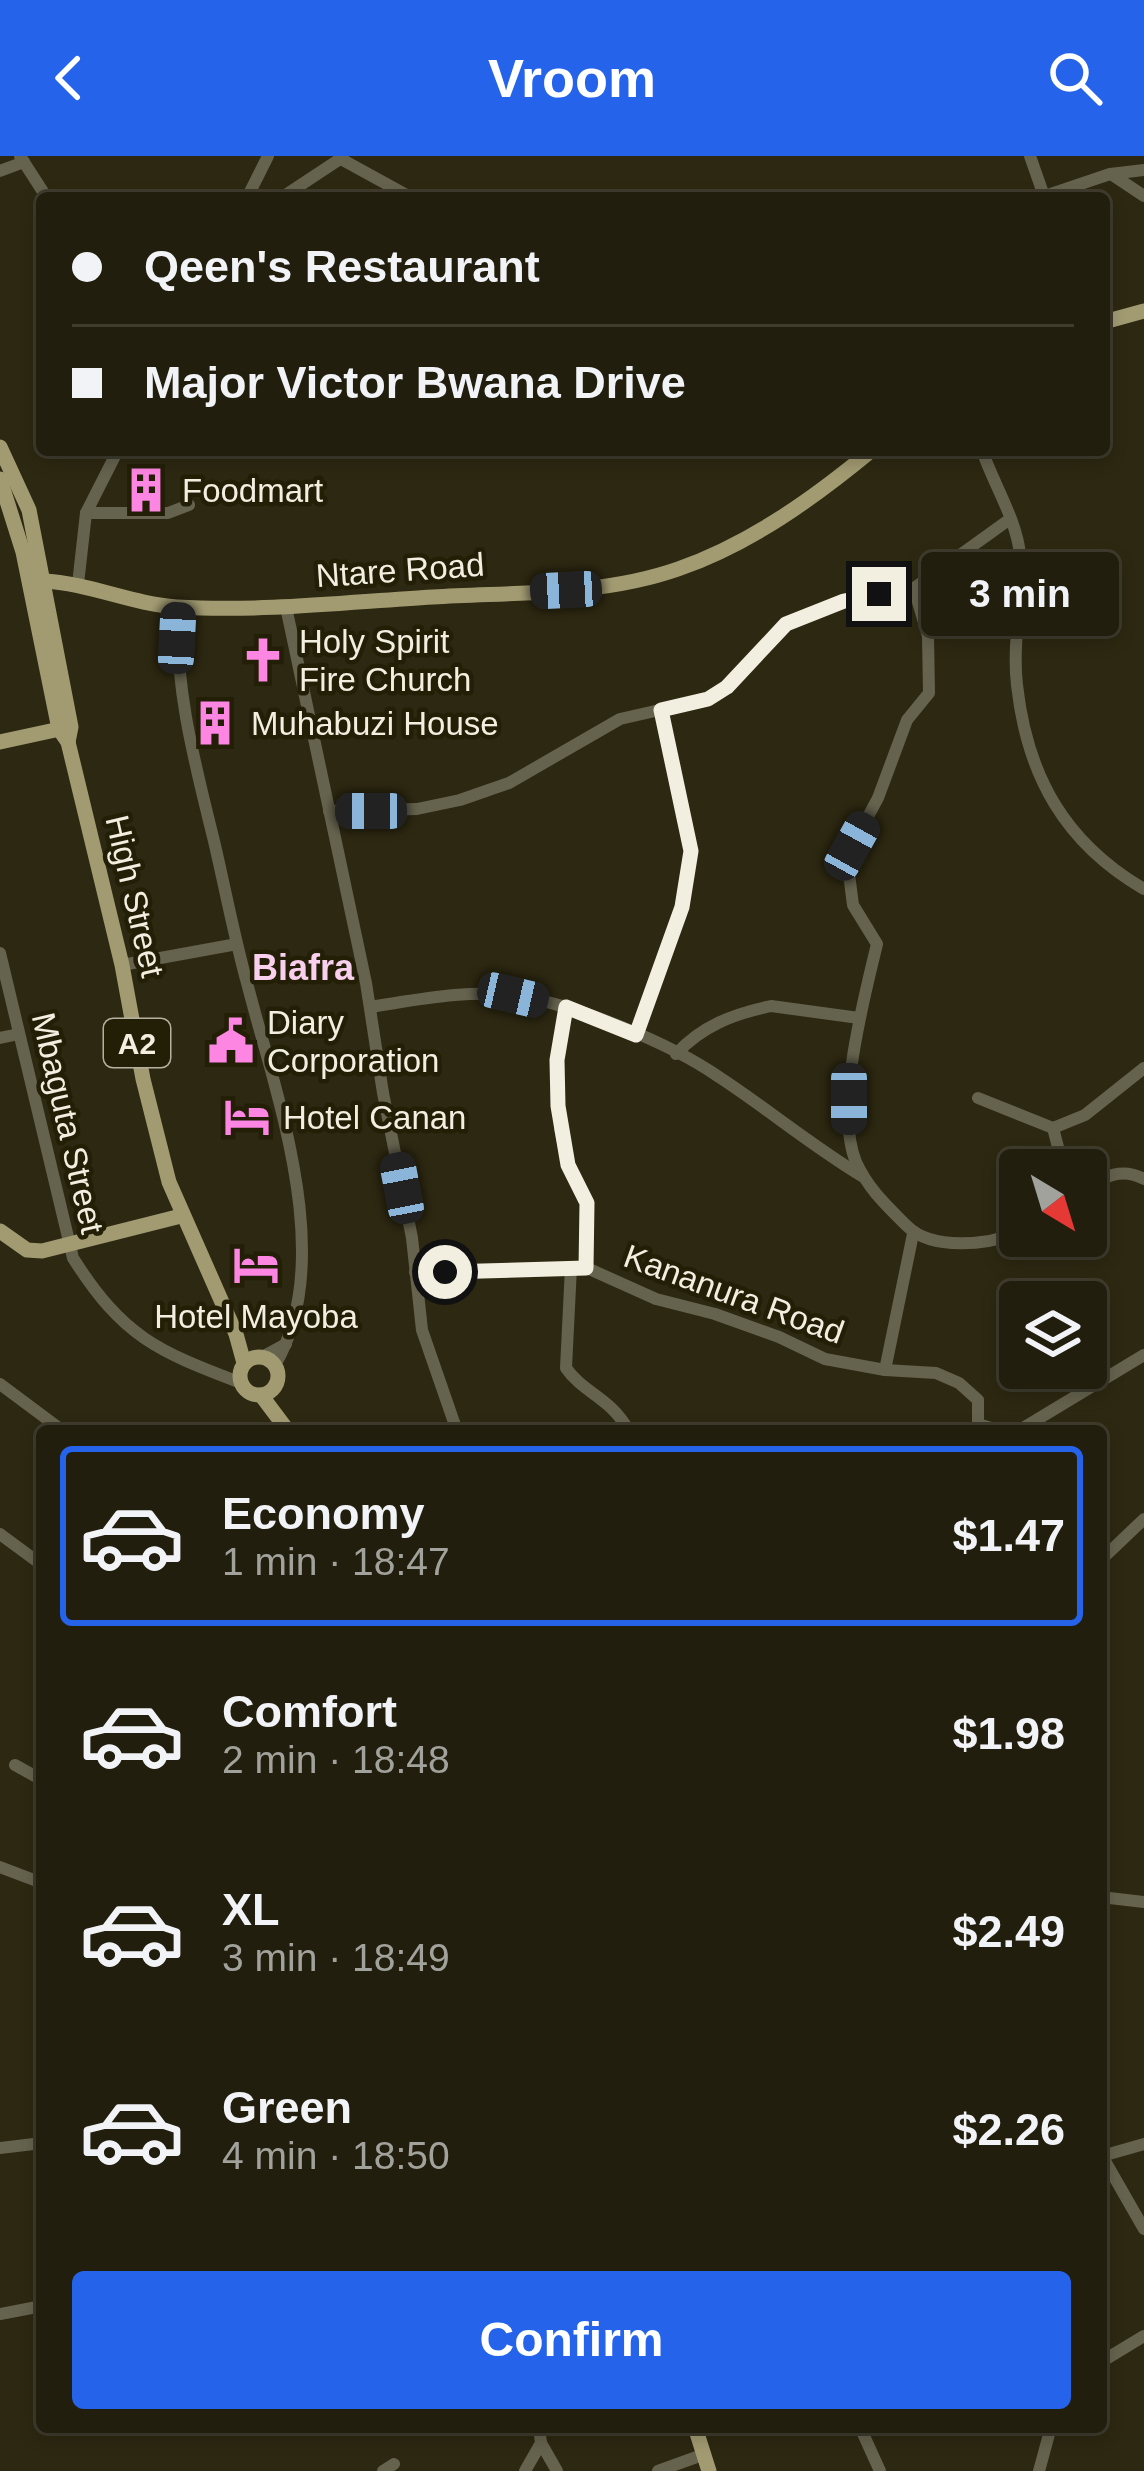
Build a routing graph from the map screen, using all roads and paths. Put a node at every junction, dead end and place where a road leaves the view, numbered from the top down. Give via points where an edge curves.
1 (268, 156) edge
2 (1030, 156) edge
3 (343, 158) edge
4 (22, 159) edge
5 (1144, 170) edge
6 (0, 171) edge
7 (1110, 174) junction
8 (43, 192) edge
9 (249, 192) edge
10 (290, 192) edge
11 (402, 192) edge
12 (1041, 192) edge
13 (1057, 192) edge
14 (1144, 196) edge
15 (1144, 311) edge
16 (1110, 320) edge
17 (0, 447) edge
18 (115, 456) edge
19 (865, 456) edge
20 (984, 456) edge
21 (0, 479) edge
22 (189, 505) dead end
23 (86, 514) junction
24 (1010, 519) junction
25 (24, 523) junction
26 (43, 581) junction
27 (78, 584) junction
28 (914, 588) junction
29 (178, 607) junction
30 (286, 607) junction
31 (661, 710) junction
32 (66, 733) junction
33 (0, 742) edge
34 (329, 811) junction
35 (1144, 889) edge
36 (237, 944) junction
37 (0, 952) edge
38 (122, 964) junction
39 (370, 1006) junction
40 (566, 1007) junction
41 (859, 1018) junction
42 (19, 1034) junction
43 (636, 1035) junction
44 (0, 1038) edge
45 (676, 1054) junction
46 (1144, 1069) edge
47 (978, 1098) dead end
48 (1053, 1128) junction
49 (1058, 1149) edge
50 (1107, 1175) edge
51 (863, 1176) junction
52 (1144, 1180) edge
53 (181, 1216) junction
54 (0, 1231) edge
55 (913, 1234) junction
56 (999, 1238) edge
57 (68, 1246) junction
58 (571, 1267) junction
59 (586, 1268) junction
60 (416, 1272) junction
61 (1144, 1355) edge
62 (257, 1368) junction
63 (885, 1370) junction
64 (0, 1384) edge
65 (55, 1425) edge
66 (284, 1425) edge
67 (285, 1425) edge
68 (456, 1425) edge
69 (625, 1425) edge
70 (976, 1425) edge
71 (1028, 1425) edge
72 (1144, 1519) edge
73 (0, 1534) edge
74 (1107, 1554) edge
75 (36, 1561) edge
76 (15, 1765) dead end
77 (36, 1777) edge
78 (0, 1867) edge
79 (36, 1881) edge
80 (1107, 1898) edge
81 (1144, 1902) edge
82 (36, 2144) edge
83 (1144, 2144) edge
84 (0, 2148) edge
85 (1107, 2154) edge
86 (1107, 2164) edge
87 (1144, 2228) edge
88 (36, 2307) edge
89 (0, 2314) edge
90 (1144, 2336) edge
91 (1107, 2358) edge
92 (539, 2433) edge
93 (697, 2433) edge
94 (863, 2433) edge
95 (1049, 2433) edge
96 (541, 2444) junction
97 (707, 2463) edge
98 (525, 2471) edge
99 (557, 2471) edge
100 (658, 2471) edge
101 (880, 2471) edge
102 (1039, 2471) edge

1 - 9 street
2 - 12 street
3 - 10 street
3 - 11 street
4 - 6 street
4 - 8 street
5 - 7 street
7 - 13 street
7 - 14 street
15 - 16 main road
17 - 25 main road, High Street / A2 via 22,490
18 - 23 street
19 - 30 main road, Ntare Road via 760,530 627,582
20 - 24 street
21 - 25 main road, High Street / A2
22 - 23 street via 168,513
23 - 27 street
24 - 28 street
24 - 35 street via 1020,555 1017,684 1043,783 1081,842
25 - 26 main road, High Street / A2
25 - 32 main road, High Street / A2
26 - 27 main road, Ntare Road
26 - 32 main road, High Street / A2
27 - 29 main road, Ntare Road
28 - 31 street via 844,601 786,624 727,687
28 - 41 street via 928,635 928,693 908,720 848,866 853,905 878,944
29 - 30 main road, Ntare Road
29 - 36 street via 188,725
30 - 34 street
31 - 34 street via 620,718 509,783 460,800
31 - 43 street via 691,851 682,907
32 - 33 main road
32 - 38 main road, High Street / A2
34 - 39 street
36 - 38 street
36 - 62 street via 302,1205 287,1344
37 - 42 street, Mbaguta Street
38 - 53 main road, High Street / A2 via 142,1079
39 - 40 street via 513,995
39 - 60 street
40 - 43 street
40 - 59 street via 558,1106 568,1165 587,1203
41 - 45 street via 771,1006 706,1027
41 - 51 street via 849,1136
42 - 44 street
42 - 57 street, Mbaguta Street
43 - 45 street
45 - 51 street
46 - 48 street
47 - 48 street
48 - 49 street
50 - 52 street
51 - 55 street
53 - 57 main road
53 - 62 main road, High Street / A2
54 - 57 main road via 34,1252
55 - 56 street via 976,1244
55 - 63 street
57 - 62 street, Mbaguta Street via 123,1324 163,1352 219,1375
58 - 59 street, Kananura Road
58 - 60 street, Kananura Road
58 - 69 street via 566,1368
59 - 63 street, Kananura Road via 825,1359
60 - 68 street via 428,1354
61 - 71 street
62 - 66 main road, High Street / A2 via 260,1395
62 - 67 main road, High Street / A2
63 - 70 street, Kananura Road via 959,1383 978,1400
64 - 65 street
72 - 74 street
73 - 75 street
76 - 77 street
78 - 79 street
80 - 81 street
82 - 84 street
83 - 85 street
86 - 87 street
88 - 89 street
90 - 91 street
92 - 96 street
93 - 97 main road
94 - 101 street
95 - 102 street
96 - 98 street
96 - 99 street
97 - 100 street

